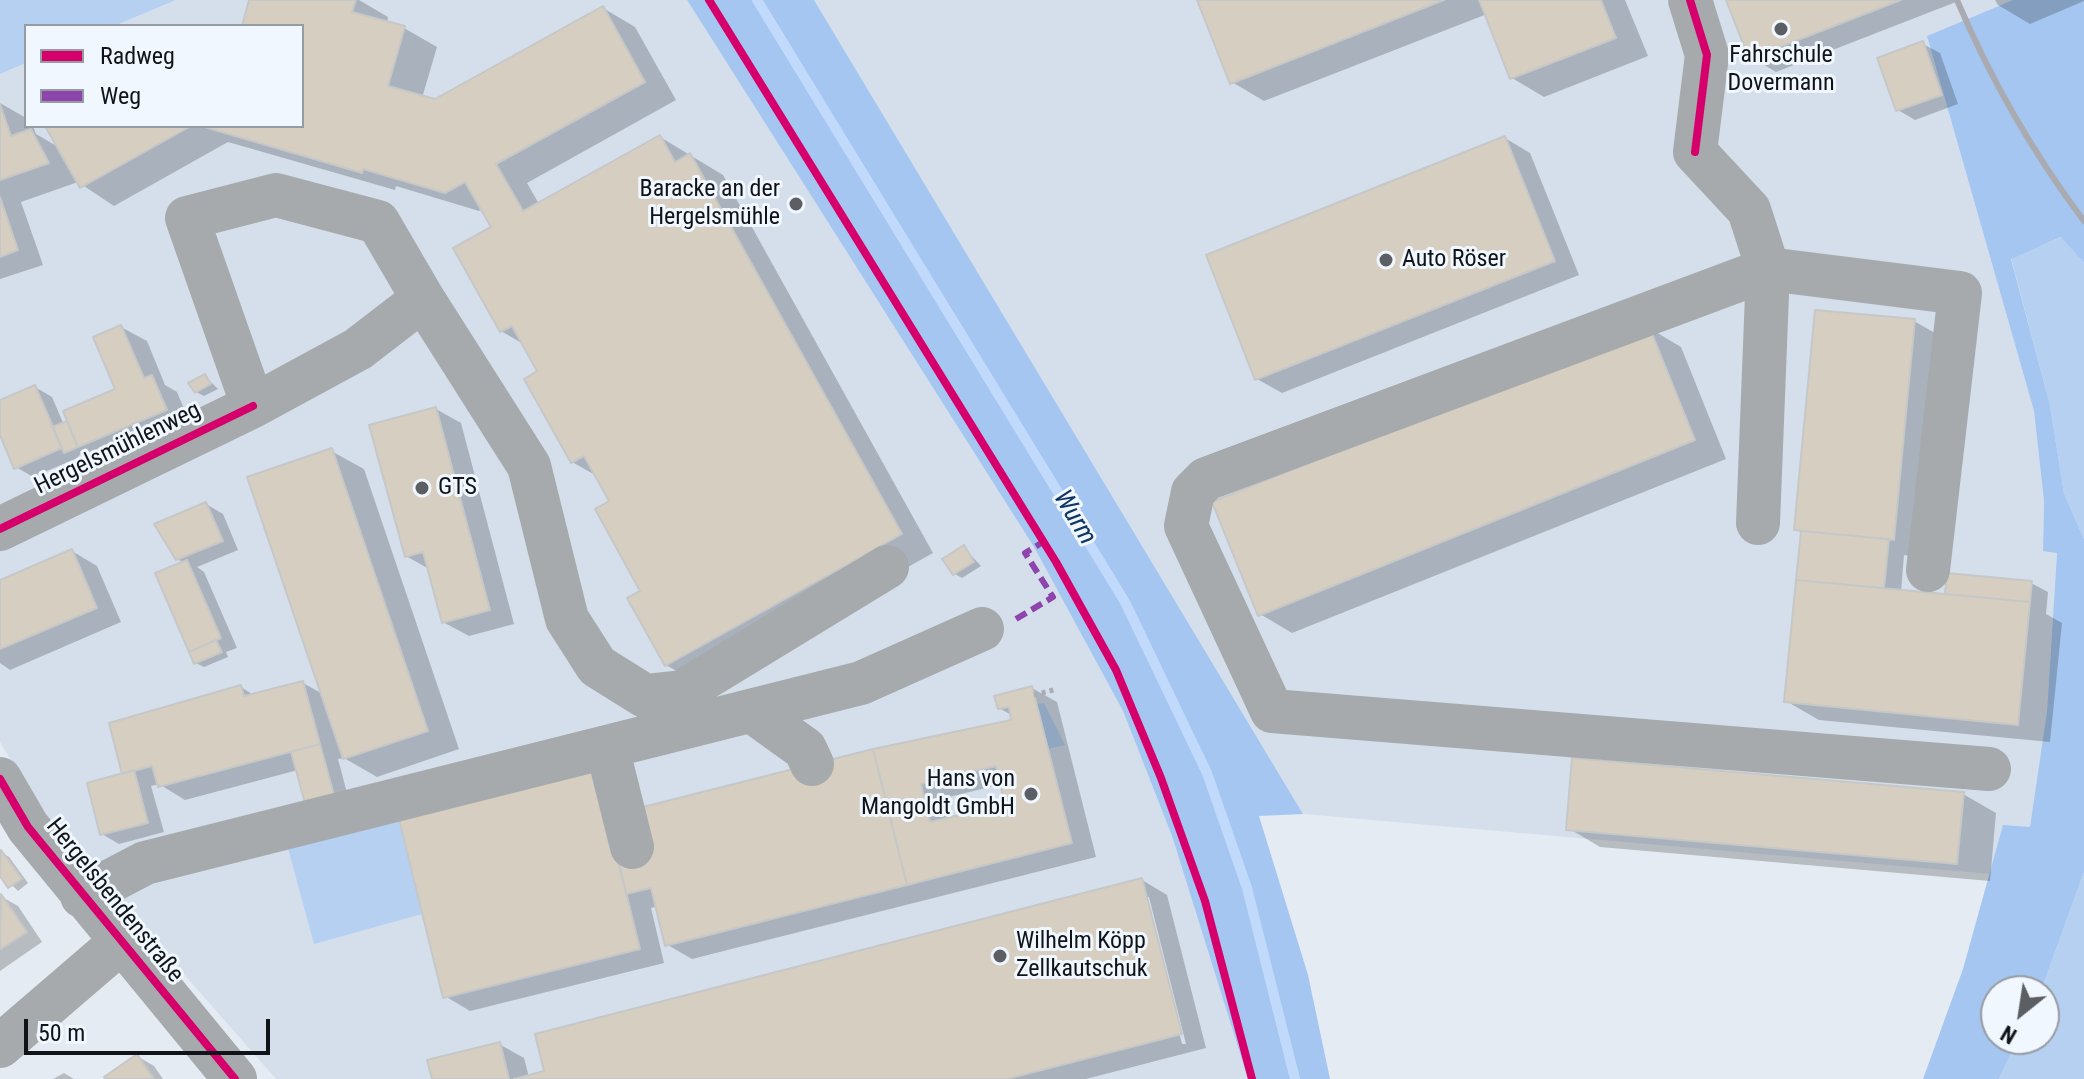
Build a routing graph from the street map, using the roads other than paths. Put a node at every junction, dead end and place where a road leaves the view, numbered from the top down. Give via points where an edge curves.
1 (1690, 0) edge
2 (1768, 269) junction
3 (423, 299) junction
4 (247, 388) junction
5 (1758, 523) dead end
6 (0, 529) edge
7 (887, 567) dead end
8 (1928, 570) dead end
9 (982, 629) dead end
10 (752, 711) junction
11 (607, 747) junction
12 (812, 764) dead end
13 (1989, 769) dead end
14 (0, 779) edge
15 (632, 847) dead end
16 (82, 896) junction
17 (121, 942) junction
18 (0, 1046) edge
19 (235, 1079) edge

1 - 2 street via 1707,55 1695,152 1749,210
2 - 5 street
2 - 8 street via 1960,293
2 - 13 street via 1206,479 1193,492 1186,526 1272,711
3 - 4 street, Hergelsmühlenweg via 358,349
3 - 4 street via 378,222 276,195 187,218
3 - 7 street via 529,466 567,619 597,666 645,696 682,692
4 - 6 street, Hergelsmühlenweg
9 - 10 street via 861,683
10 - 11 street
10 - 12 street via 805,749
11 - 15 street
11 - 16 street via 145,863
14 - 16 street, Hergelsbendenstraße via 28,827
16 - 17 street, Hergelsbendenstraße
17 - 18 street
17 - 19 street, Hergelsbendenstraße

